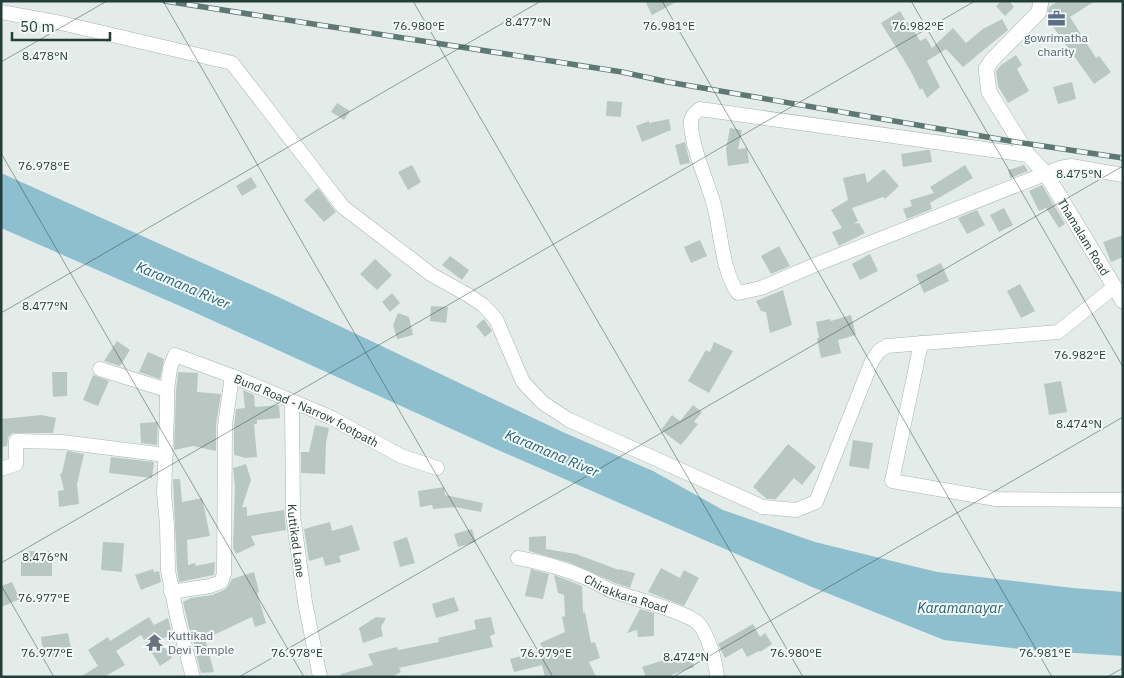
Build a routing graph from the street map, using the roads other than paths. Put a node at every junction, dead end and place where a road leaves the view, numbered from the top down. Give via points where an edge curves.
1 (1040, 1) edge
2 (1, 12) edge
3 (1028, 156) junction
4 (1046, 174) junction
5 (1123, 176) edge
6 (1113, 288) junction
7 (1123, 301) edge
8 (921, 343) junction
9 (100, 369) dead end
10 (232, 376) junction
11 (167, 390) junction
12 (292, 402) junction
13 (166, 455) junction
14 (437, 468) dead end
15 (1, 469) edge
16 (1123, 500) edge
17 (518, 558) dead end
18 (171, 592) junction
19 (193, 677) edge
20 (320, 677) edge
21 (717, 677) edge

1 - 3 street, Thamalam Road via 1039,12 986,69 989,92
2 - 8 street via 232,64 343,207 432,275 482,305 496,319 523,382 543,403 569,420 763,507 796,510 816,502 872,361 879,351 888,346
3 - 4 street, Thamalam Road
3 - 4 street via 700,108 693,113 690,122 714,206 730,280 738,293 761,288
4 - 5 street via 1071,166
4 - 6 street, Thamalam Road
6 - 7 street, Thamalam Road
6 - 8 street via 1058,332
8 - 16 street via 892,481 996,499
9 - 11 street
10 - 11 street, Bund Road - Narrow footpath via 175,355
10 - 12 street, Bund Road - Narrow footpath
10 - 18 street via 225,425 224,574 221,582 210,586
11 - 13 street
12 - 14 street, Bund Road - Narrow footpath via 330,417 402,456
12 - 20 street, Kuttikad Lane via 293,515 304,602
13 - 15 street via 62,442 16,441 16,464
13 - 18 street via 164,493
17 - 21 street, Chirakkara Road via 585,577 610,590 698,622 716,664
18 - 19 street

